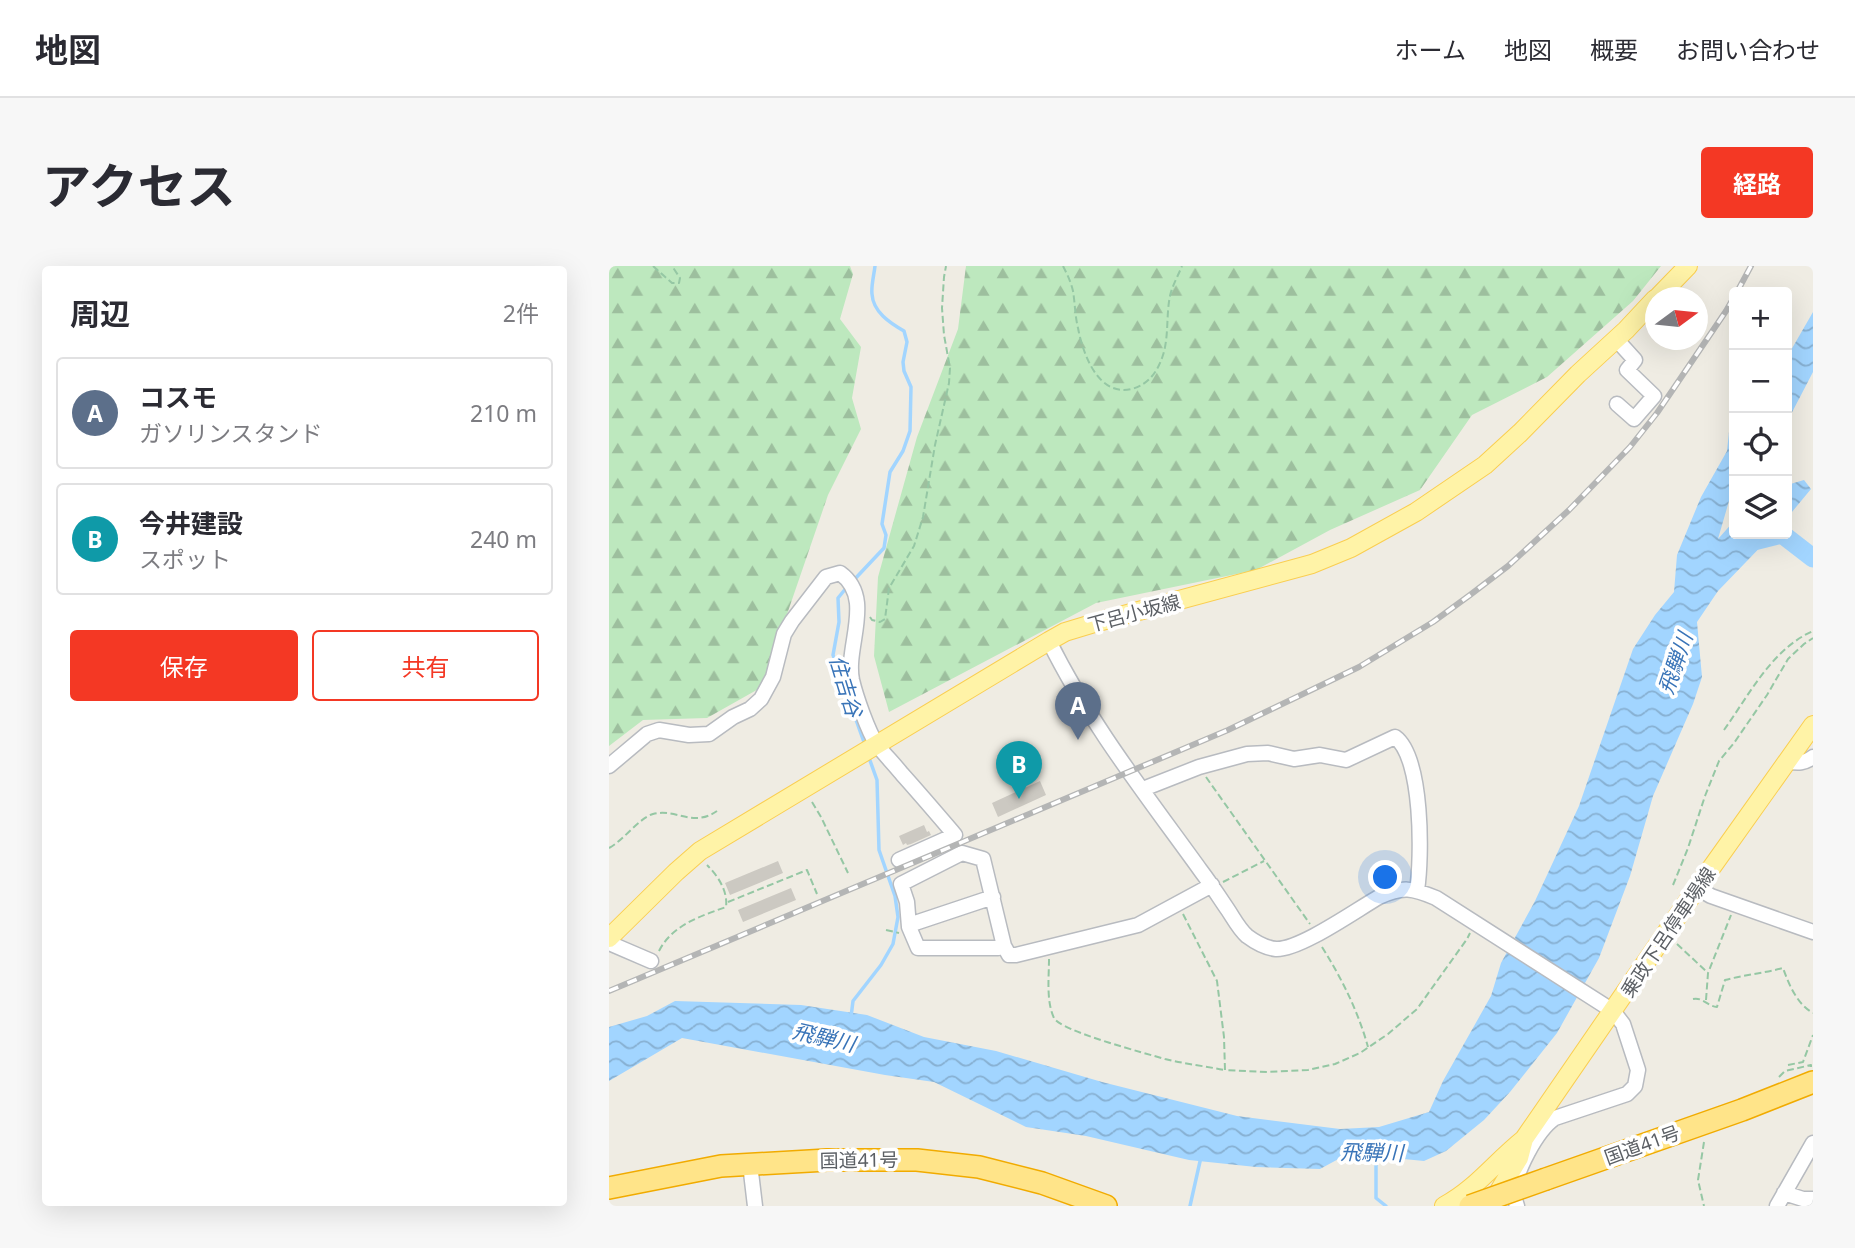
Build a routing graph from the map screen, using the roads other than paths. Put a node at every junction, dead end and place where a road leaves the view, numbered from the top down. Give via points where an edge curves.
1 (1688, 266) edge
2 (1667, 287) edge
3 (1645, 309) edge
4 (1616, 339) junction
5 (1617, 404) dead end
6 (1049, 640) junction
7 (1813, 725) edge
8 (877, 744) junction
9 (1813, 757) edge
10 (1788, 761) junction
11 (609, 766) edge
12 (1143, 789) junction
13 (899, 860) dead end
14 (1212, 886) junction
15 (1696, 888) junction
16 (1417, 890) junction
17 (993, 897) junction
18 (909, 925) junction
19 (1813, 932) edge
20 (609, 941) edge
21 (1005, 946) junction
22 (651, 961) road end
23 (1613, 1011) junction
24 (1813, 1082) edge
25 (1524, 1139) junction
26 (1813, 1143) edge
27 (750, 1164) junction
28 (609, 1188) edge
29 (1780, 1199) edge
30 (1813, 1199) edge
31 (755, 1206) edge
32 (1106, 1206) edge
33 (1444, 1206) edge
34 (1470, 1206) edge
35 (1490, 1206) edge
36 (1517, 1206) edge

1 - 2 main road, 下呂小坂線
3 - 4 main road, 下呂小坂線
4 - 5 street via 1635,360 1627,370 1654,396 1634,419
4 - 6 main road, 下呂小坂線 via 1485,465 1416,512 1351,548 1283,573 1098,622
6 - 8 main road, 下呂小坂線
6 - 12 street via 1087,711
7 - 10 main road, 乗政下呂停車場線
8 - 11 street via 852,680 857,604 855,593 840,573 826,577 792,621 773,677 750,709 709,734 659,730 647,734
8 - 13 street via 955,835
8 - 20 main road, 下呂小坂線 via 697,853
9 - 10 street via 1797,764
10 - 15 main road, 乗政下呂停車場線
12 - 14 street
12 - 16 street via 1247,754 1294,759 1327,755 1346,760 1395,737 1401,741 1416,778 1421,867
14 - 16 street via 1246,935 1274,949 1303,942 1392,891
14 - 21 street via 1138,925 1016,955 1009,955
15 - 19 street
15 - 23 main road, 乗政下呂停車場線
16 - 23 street
17 - 18 street
17 - 18 street via 983,859 962,853 901,884
17 - 21 street
18 - 21 street via 919,948
20 - 22 street
23 - 25 main road, 乗政下呂停車場線
23 - 36 street via 1623,1024 1638,1070 1635,1086 1627,1094 1547,1123 1518,1171
24 - 34 highway, 国道41号, bridge
25 - 33 main road via 1476,1185
25 - 35 main road via 1519,1158
26 - 29 street
27 - 28 highway, 国道41号
27 - 31 street
27 - 32 highway, 国道41号 via 942,1162 1042,1183
29 - 30 street

